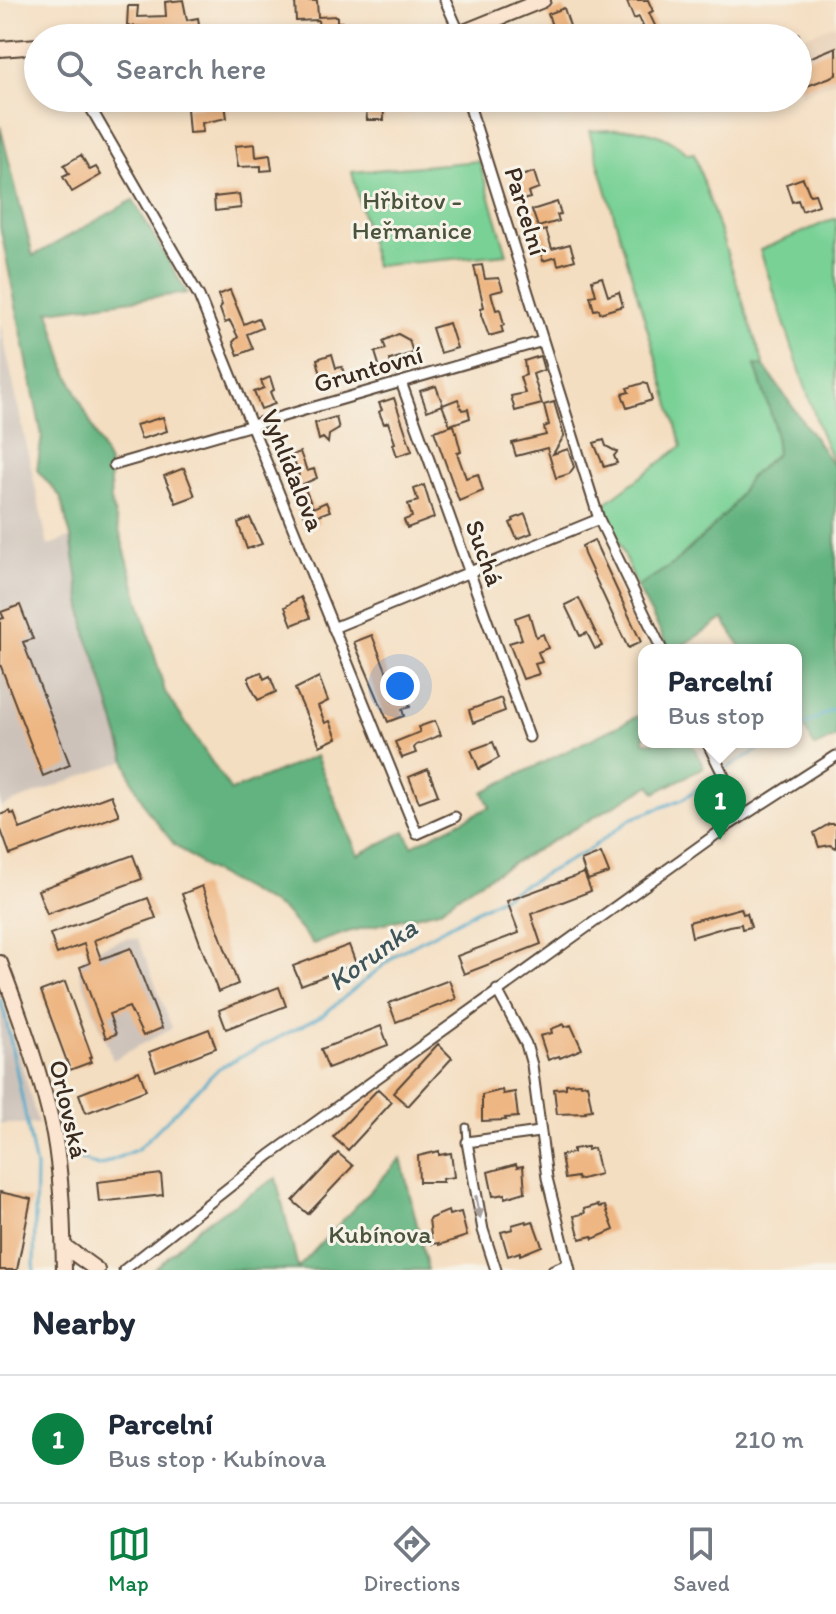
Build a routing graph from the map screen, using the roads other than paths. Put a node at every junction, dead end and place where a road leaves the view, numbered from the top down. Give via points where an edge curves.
1 (445, 0) edge
2 (543, 0) edge
3 (452, 24) edge
4 (484, 24) edge
5 (24, 47) edge
6 (0, 49) edge
7 (93, 112) edge
8 (471, 112) edge
9 (543, 341) junction
10 (401, 382) junction
11 (252, 426) junction
12 (114, 465) dead end
13 (599, 519) junction
14 (469, 572) junction
15 (333, 628) junction
16 (659, 644) edge
17 (529, 737) dead end
18 (710, 748) edge
19 (836, 756) edge
20 (743, 815) junction
21 (455, 817) dead end
22 (0, 963) edge
23 (497, 990) junction
24 (466, 1127) dead end
25 (539, 1132) junction
26 (467, 1142) junction
27 (64, 1246) junction
28 (569, 1267) edge
29 (64, 1270) edge
30 (97, 1270) edge
31 (124, 1270) edge
32 (496, 1270) edge
33 (553, 1270) edge

1 - 3 street
2 - 4 main road
5 - 6 main road
7 - 11 street, Vyhlídalova via 199,296
8 - 9 street, Parcelní
9 - 10 street, Gruntovní
9 - 13 street, Parcelní
10 - 11 street, Gruntovní
10 - 14 street, Suchá
11 - 12 street, Gruntovní
11 - 15 street, Vyhlídalova
13 - 14 street
13 - 16 street, Parcelní
14 - 15 street
14 - 17 street, Suchá
15 - 21 street, Vyhlídalova via 417,834
18 - 20 street
19 - 20 street
20 - 23 street
22 - 27 main road, Orlovská via 49,1114
23 - 25 street via 526,1044
23 - 31 street via 240,1177
24 - 26 lane
25 - 26 street
25 - 28 street
26 -> 32 street
27 - 29 main road, Orlovská
27 - 30 main road
28 - 33 street

